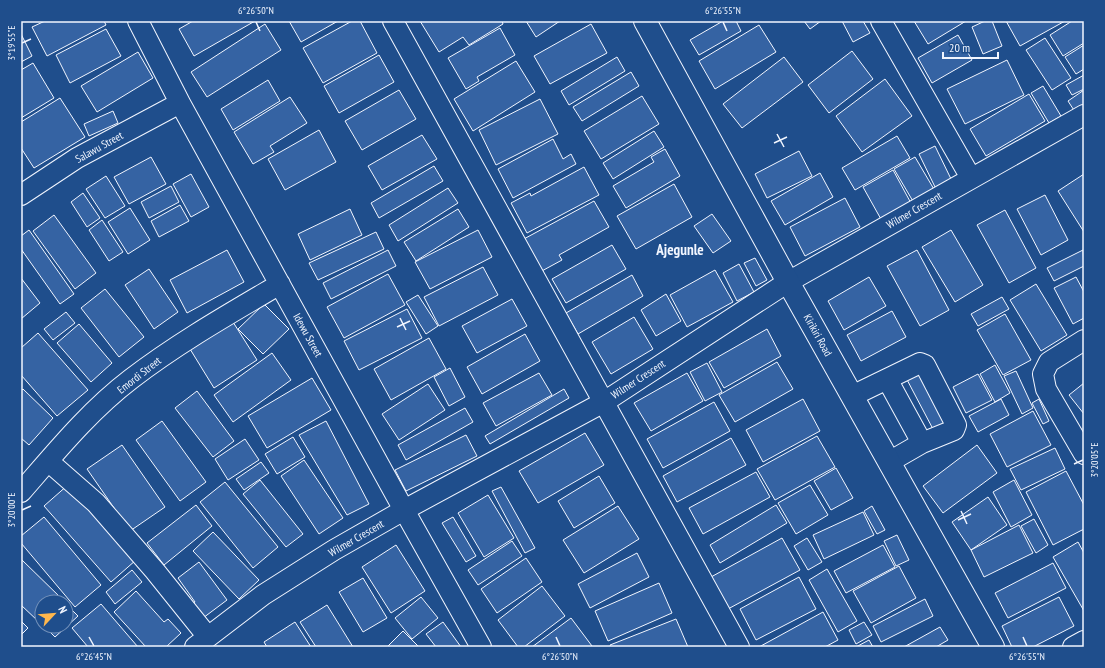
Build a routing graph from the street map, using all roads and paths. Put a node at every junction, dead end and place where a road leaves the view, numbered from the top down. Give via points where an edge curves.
1 (138, 21) edge
2 (392, 21) edge
3 (645, 21) edge
4 (881, 21) edge
5 (180, 103) junction
6 (1084, 115) edge
7 (971, 178) junction
8 (21, 195) edge
9 (788, 282) junction
10 (280, 284) junction
11 (1084, 340) edge
12 (887, 379) junction
13 (852, 396) junction
14 (604, 402) junction
15 (922, 444) junction
16 (1084, 454) edge
17 (48, 460) junction
18 (889, 462) junction
19 (21, 492) edge
20 (404, 510) junction
21 (1084, 641) edge
22 (201, 642) edge
23 (481, 647) edge
24 (739, 647) edge
25 (993, 647) edge
26 (1074, 647) edge

1 - 5 street, Idewu Street
2 - 14 street
3 - 9 main road, Kirikiri Road
4 - 7 street
5 - 8 street, Salawu Street via 77,158
5 - 10 street, Idewu Street
6 - 7 street, Wilmer Crescent
7 - 9 street, Wilmer Crescent
9 - 13 main road, Kirikiri Road
9 - 14 street, Wilmer Crescent
10 - 17 street, Emordi Street via 178,345 130,380 98,408
10 - 20 street, Idewu Street
11 - 16 street via 1049,362 1043,374 1046,389
12 - 13 street
12 - 15 street
12 - 15 street via 920,363 925,365 956,425 954,430
13 - 18 main road, Kirikiri Road
14 - 20 street, Wilmer Crescent
14 - 24 street
15 - 18 street
17 - 19 street, Emordi Street
17 - 22 street via 96,503 146,560
18 - 25 main road, Kirikiri Road
20 - 22 street, Wilmer Crescent via 263,595
20 - 23 street, Idewu Street
21 - 26 street

